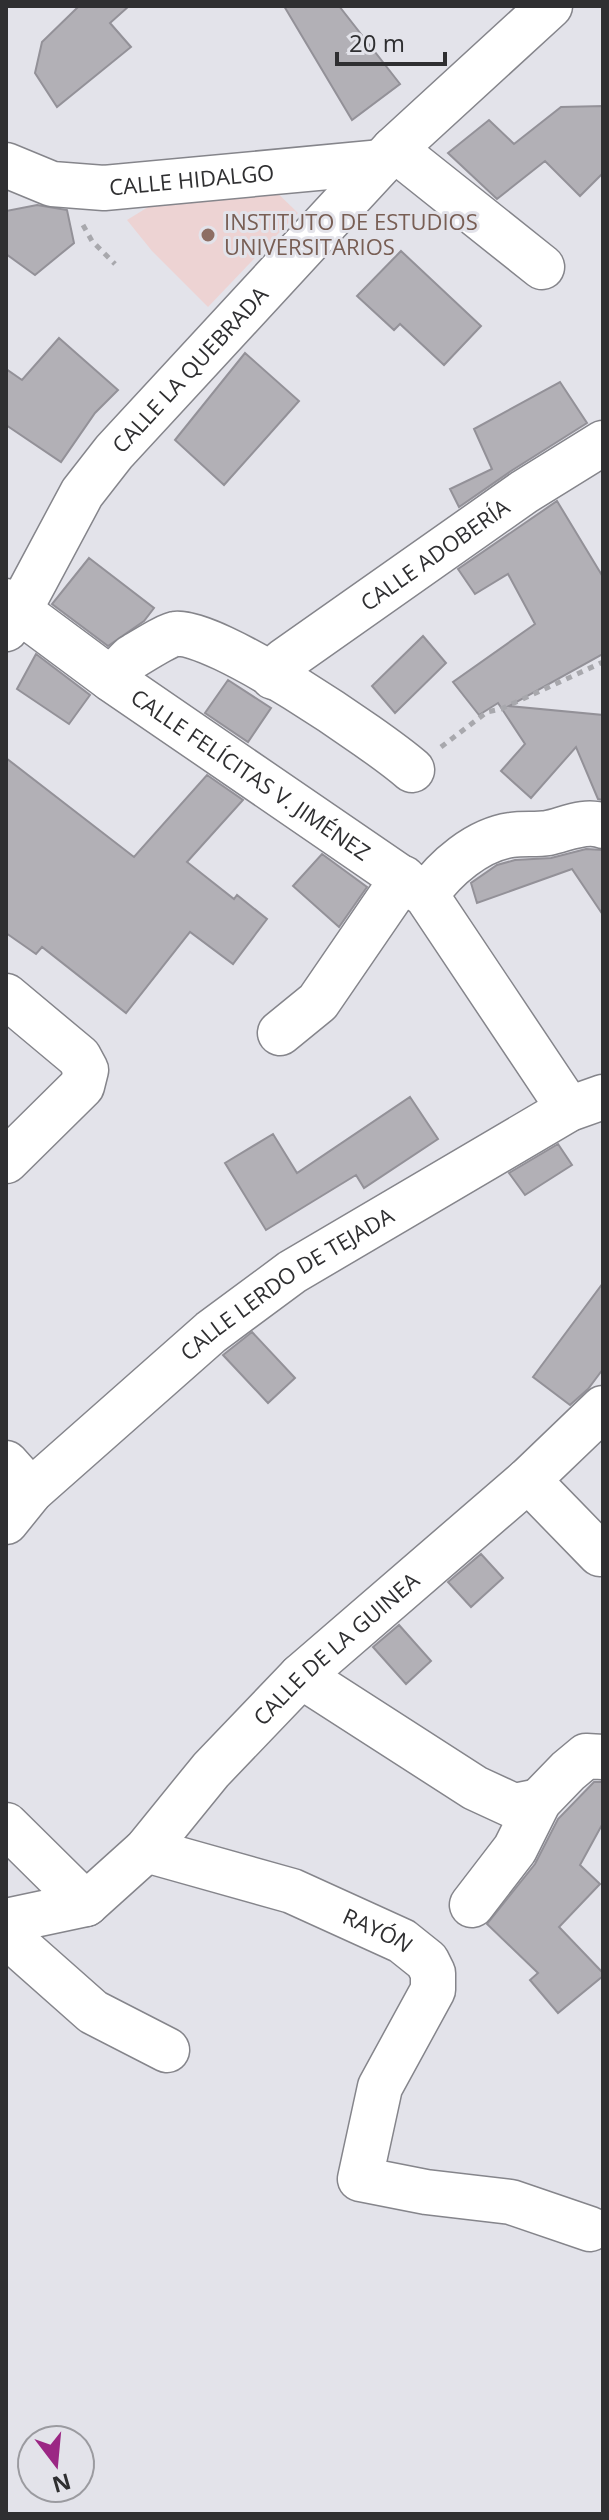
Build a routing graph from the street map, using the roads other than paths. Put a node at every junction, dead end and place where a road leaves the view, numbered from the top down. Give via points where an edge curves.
1 (550, 6) edge
2 (388, 155) junction
3 (6, 165) edge
4 (542, 267) dead end
5 (603, 443) edge
6 (11, 613) edge
7 (273, 677) junction
8 (111, 679) junction
9 (412, 770) road end
10 (603, 826) edge
11 (414, 887) junction
12 (6, 996) edge
13 (280, 1033) dead end
14 (586, 1103) edge
15 (6, 1161) edge
16 (603, 1408) edge
17 (528, 1480) junction
18 (14, 1492) edge
19 (600, 1554) dead end
20 (301, 1676) junction
21 (595, 1757) edge
22 (539, 1801) junction
23 (6, 1825) edge
24 (146, 1850) junction
25 (86, 1904) junction
26 (472, 1905) dead end
27 (6, 1921) edge
28 (6, 1935) edge
29 (167, 2050) dead end
30 (590, 2229) dead end

1 - 2 street, CALLE LA QUEBRADA
2 - 3 street, CALLE HIDALGO via 104,188 52,184
2 - 4 street
2 - 6 street, CALLE LA QUEBRADA via 114,452 82,493
5 - 7 street, CALLE ADOBERÍA via 524,492 284,661
6 - 8 street, CALLE FELÍCITAS V. JIMÉNEZ
7 - 8 street via 243,658 174,633 133,657
7 - 9 street
8 - 11 street, CALLE FELÍCITAS V. JIMÉNEZ
10 - 11 street via 594,822 508,835
11 - 13 street via 318,1002
11 - 14 street, CALLE FELÍCITAS V. JIMÉNEZ
12 - 15 street via 79,1057 86,1070 82,1086
14 - 18 street, CALLE LERDO DE TEJADA via 292,1272
16 - 17 street, CALLE DE LA GUINEA
17 - 19 street
17 - 20 street, CALLE DE LA GUINEA
20 - 22 street via 475,1788 514,1806
20 - 24 street, CALLE DE LA GUINEA via 211,1770
21 - 22 street via 568,1771
22 - 26 street via 515,1849
23 - 25 street
24 - 25 street, CALLE DE LA GUINEA
24 - 30 street, RAYÓN via 292,1891 402,1941 427,1961 433,1990 380,2087 360,2179 511,2202
25 - 27 street
28 - 29 street via 93,2012

